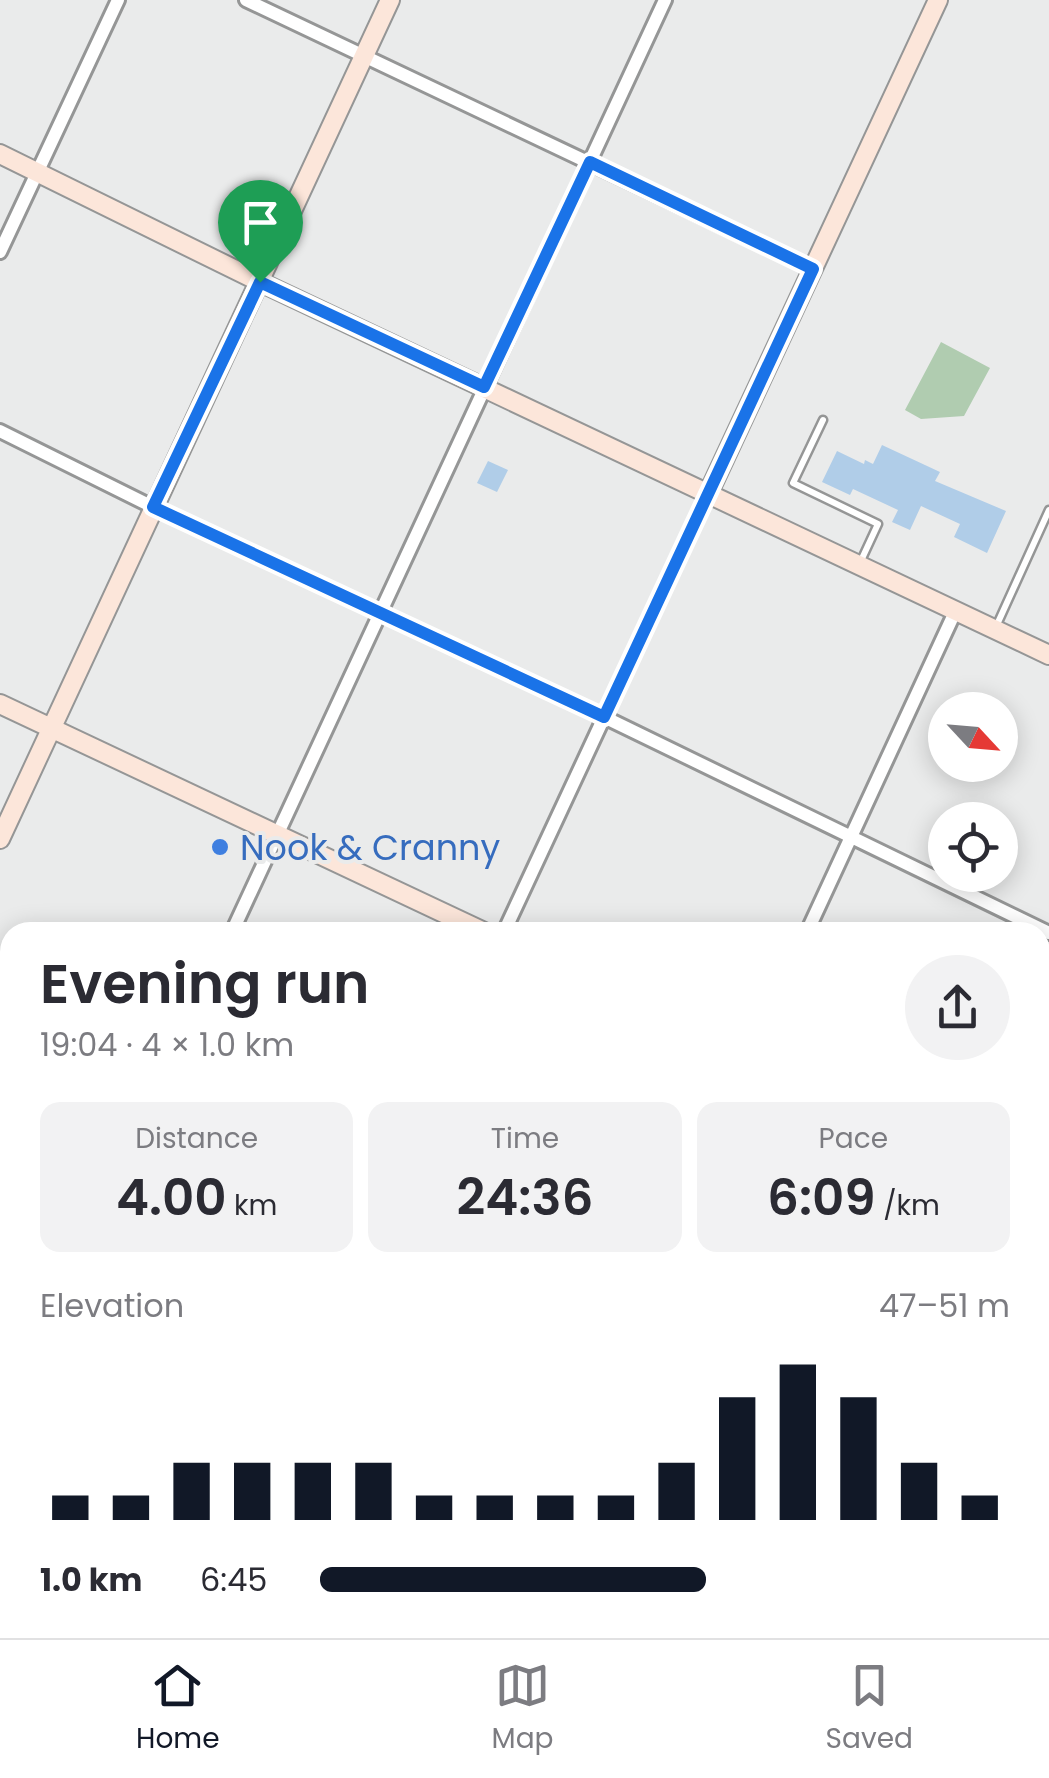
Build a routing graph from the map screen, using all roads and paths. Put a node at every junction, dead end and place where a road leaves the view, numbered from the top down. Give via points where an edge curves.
1 (118, 0) edge
2 (246, 0) edge
3 (390, 0) edge
4 (665, 0) edge
5 (934, 1) edge
6 (364, 57) junction
7 (0, 154) edge
8 (590, 162) junction
9 (38, 172) junction
10 (0, 252) edge
11 (813, 269) junction
12 (260, 282) junction
13 (484, 387) junction
14 (824, 420) dead end
15 (0, 431) edge
16 (708, 494) junction
17 (153, 507) junction
18 (1049, 510) edge
19 (859, 566) junction
20 (381, 612) junction
21 (955, 612) junction
22 (994, 630) junction
23 (1049, 655) edge
24 (0, 704) edge
25 (604, 717) junction
26 (53, 730) junction
27 (278, 836) junction
28 (851, 837) junction
29 (0, 839) edge
30 (237, 922) edge
31 (463, 922) edge
32 (509, 922) edge
33 (812, 922) edge
34 (1026, 922) edge

1 - 9 street
2 - 6 street
3 - 6 street
4 - 8 street
5 - 11 street
6 - 8 street
6 - 12 street
7 - 9 street
8 - 11 street
8 - 13 street
9 - 10 street
9 - 12 street
11 - 16 street
12 - 13 street
12 - 17 street
13 - 16 street
13 - 20 street
14 - 19 lane via 793,483 878,524
15 - 17 street
16 - 19 street
16 - 25 street
17 - 20 street
17 - 26 street
18 - 22 lane
19 - 21 street
20 - 25 street
20 - 27 street
21 - 22 street
21 - 28 street
22 - 23 street
24 - 26 street
25 - 28 street
25 - 32 street
26 - 27 street
26 - 29 street
27 - 30 street
27 - 31 street
28 - 33 street
28 - 34 street

